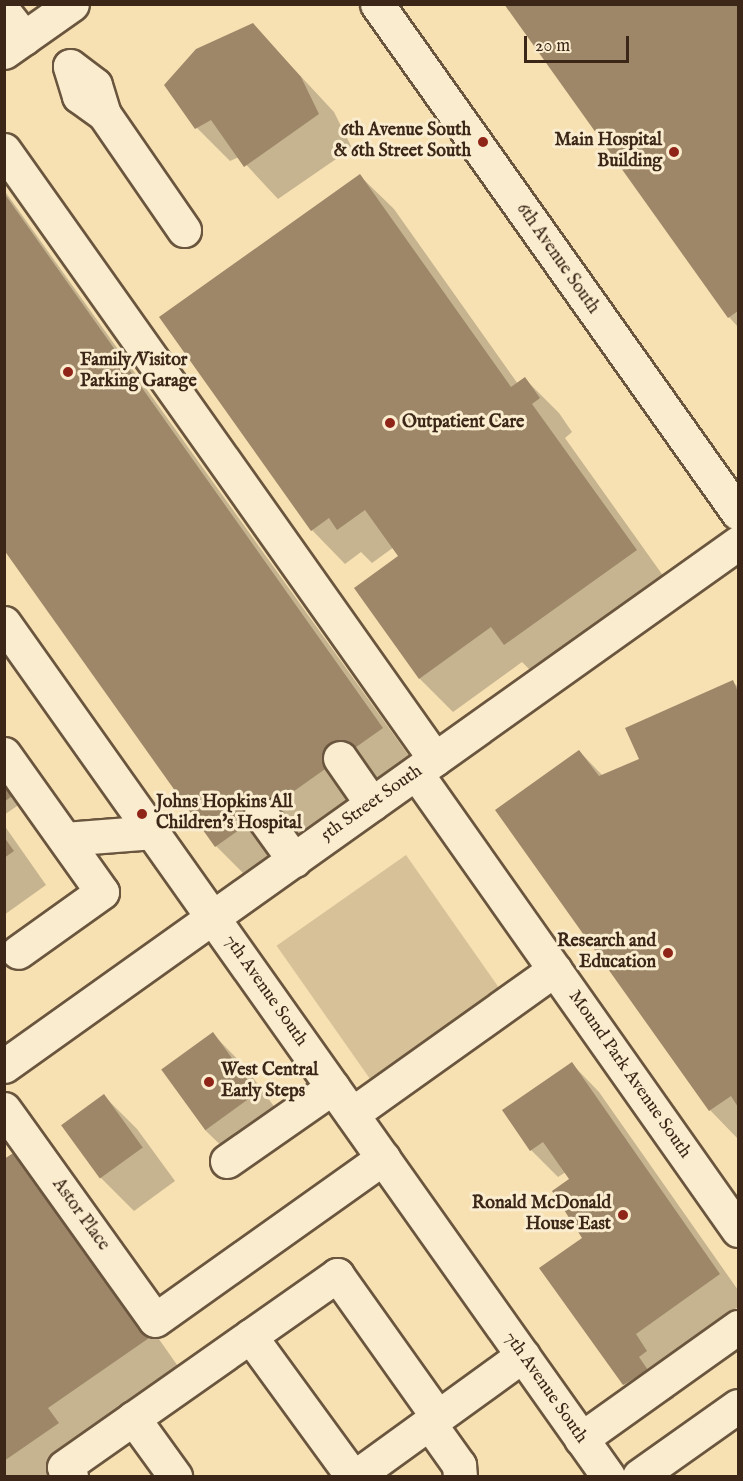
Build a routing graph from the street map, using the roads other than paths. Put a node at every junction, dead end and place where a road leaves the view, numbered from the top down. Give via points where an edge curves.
1 (72, 4) edge
2 (376, 4) edge
3 (4, 12) edge
4 (23, 38) edge
5 (4, 150) edge
6 (184, 230) dead end
7 (738, 513) edge
8 (738, 543) edge
9 (4, 623) edge
10 (4, 754) edge
11 (340, 758) dead end
12 (426, 766) junction
13 (372, 804) junction
14 (261, 813) dead end
15 (154, 832) junction
16 (64, 839) junction
17 (294, 860) junction
18 (213, 917) junction
19 (9, 958) edge
20 (555, 969) junction
21 (4, 1066) edge
22 (333, 1086) junction
23 (4, 1109) edge
24 (352, 1114) junction
25 (383, 1158) junction
26 (227, 1161) dead end
27 (738, 1230) edge
28 (738, 1327) edge
29 (250, 1336) junction
30 (522, 1355) junction
31 (738, 1406) edge
32 (133, 1419) junction
33 (434, 1420) junction
34 (581, 1439) junction
35 (70, 1476) edge
36 (175, 1476) edge
37 (354, 1476) edge
38 (460, 1476) edge
39 (608, 1476) edge
40 (639, 1476) edge

1 - 4 street
2 - 7 street, 6th Avenue South
3 - 4 street
4 - 6 street via 95,85 104,114
5 - 12 street, Mound Park Avenue South
8 - 12 street, 5th Street South
9 - 15 street, 7th Avenue South
10 - 16 street
11 - 13 street
12 - 13 street, 5th Street South
12 - 20 street, Mound Park Avenue South
13 - 17 street, 5th Street South
14 - 17 street
15 - 16 street
15 - 18 street, 7th Avenue South
16 - 19 street via 102,892
17 - 18 street, 5th Street South
18 - 21 street, 5th Street South
18 - 22 street, 7th Avenue South
20 - 24 street
20 - 27 street, Mound Park Avenue South
22 - 24 street, 7th Avenue South
22 - 26 street
23 - 25 street, Astor Place via 156,1320
24 - 25 street, 7th Avenue South
25 - 30 street, 7th Avenue South
28 - 34 street
29 - 32 street
29 - 33 street via 337,1275
29 - 37 street
30 - 33 street
30 - 34 street, 7th Avenue South
31 - 40 street
32 - 35 street via 64,1467
32 - 36 street
33 - 37 street
33 - 38 street via 459,1465
34 - 39 street, 7th Avenue South

